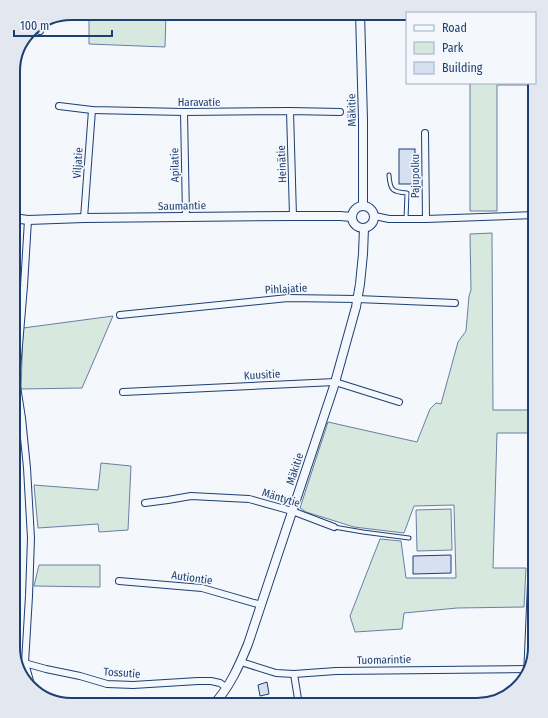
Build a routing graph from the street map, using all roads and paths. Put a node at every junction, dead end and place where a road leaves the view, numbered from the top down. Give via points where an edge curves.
1 (360, 20) edge
2 (59, 106) dead end
3 (92, 110) junction
4 (290, 111) junction
5 (184, 112) junction
6 (340, 112) dead end
7 (425, 133) dead end
8 (389, 175) dead end
9 (363, 206) junction
10 (528, 215) edge
11 (293, 216) junction
12 (375, 216) junction
13 (186, 217) junction
14 (352, 217) junction
15 (84, 218) junction
16 (20, 219) edge
17 (406, 219) junction
18 (426, 219) junction
19 (28, 220) junction
20 (364, 228) junction
21 (357, 299) junction
22 (455, 303) dead end
23 (120, 315) dead end
24 (20, 334) edge
25 (335, 382) junction
26 (123, 392) dead end
27 (399, 402) dead end
28 (20, 405) edge
29 (145, 502) dead end
30 (292, 511) junction
31 (334, 527) joint
32 (409, 538) dead end
33 (119, 581) dead end
34 (261, 605) junction
35 (23, 662) edge
36 (241, 662) junction
37 (26, 663) junction
38 (523, 669) edge
39 (294, 674) junction
40 (29, 675) edge
41 (227, 688) junction
42 (219, 698) edge
43 (299, 698) edge

1 - 9 street, Mäkitie
2 - 3 street, Haravatie
3 - 5 street, Haravatie
3 - 15 street, Viljatie
4 - 5 street, Haravatie
4 - 6 street, Haravatie
4 - 11 street, Heinätie
5 - 13 street, Apilatie
7 - 18 street, Pajupolku
8 - 17 lane via 393,189 396,192 407,193
9 - 12 street via 368,206
9 - 14 street via 355,209
10 - 18 street
11 - 13 street, Saumantie
11 - 14 street, Saumantie
12 - 17 street
12 - 20 street via 372,225
13 - 15 street, Saumantie
14 - 20 street via 355,225
15 - 19 street, Saumantie
16 - 19 street, Saumantie
17 - 18 street
19 - 24 street
20 - 21 street, Mäkitie
21 - 22 street, Pihlajatie
21 - 23 street, Pihlajatie via 288,298
21 - 25 street, Mäkitie
25 - 26 street, Kuusitie
25 - 27 street, Kuusitie
25 - 30 street, Mäkitie
28 - 37 street via 31,538
29 - 30 street, Mäntytie via 206,496 249,499
30 - 31 street, Mäntytie
30 - 34 street, Mäkitie
31 - 32 lane, Mäntytie
33 - 34 street, Autiontie via 202,588
34 - 36 street, Mäkitie
35 - 37 street, Tossutie
36 - 39 street, Tuomarintie via 276,673
36 - 41 street, Mäkitie
37 - 40 street
37 - 41 street, Tossutie via 108,684 133,685 198,680 220,683
38 - 39 street, Tuomarintie via 336,671
39 - 43 street
41 - 42 street, Mäkitie

